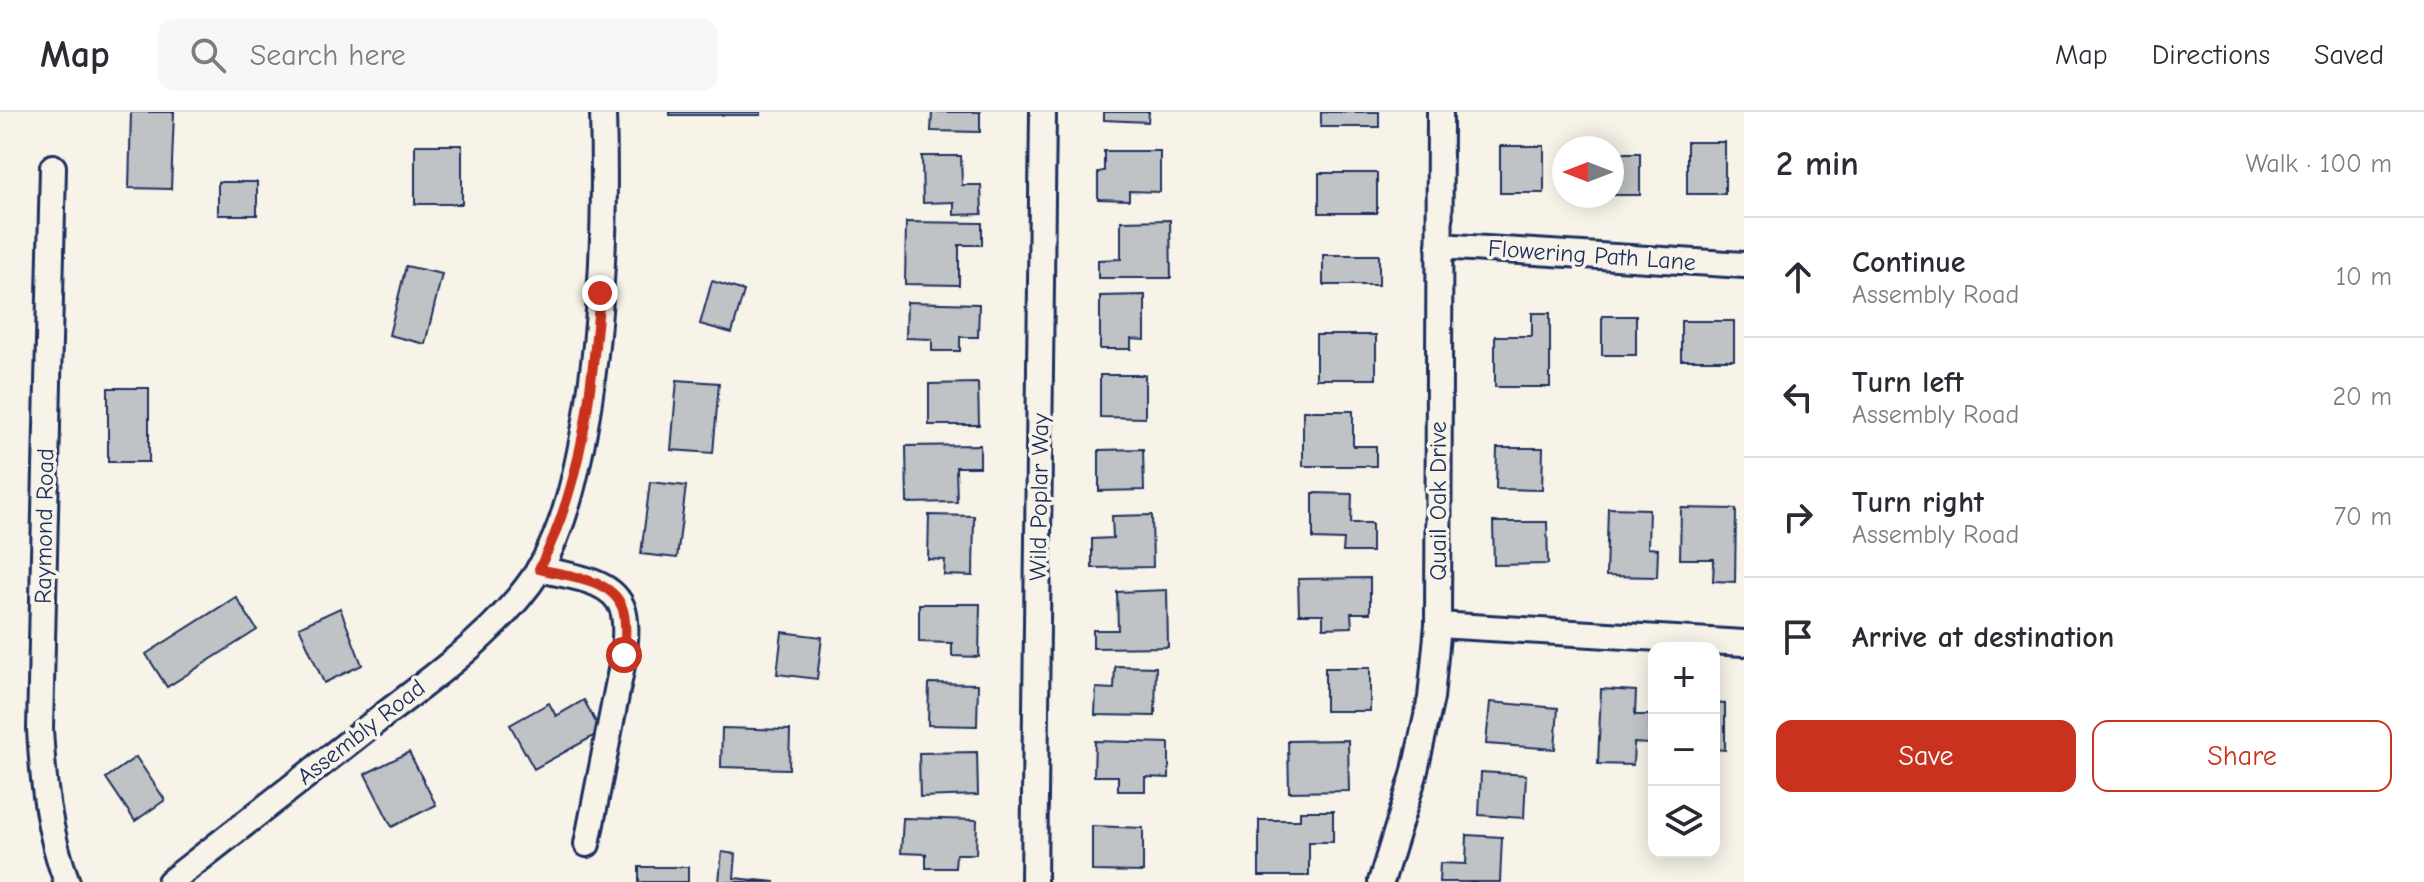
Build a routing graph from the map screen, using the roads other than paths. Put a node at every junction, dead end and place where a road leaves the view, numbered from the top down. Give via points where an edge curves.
1 (603, 112) edge
2 (1043, 112) edge
3 (1440, 112) edge
4 (53, 167) dead end
5 (1439, 246) junction
6 (1744, 265) edge
7 (539, 569) junction
8 (1438, 625) junction
9 (1744, 643) edge
10 (587, 844) dead end
11 (67, 882) edge
12 (170, 882) edge
13 (1034, 882) edge
14 (1381, 882) edge

1 - 7 street, Assembly Road via 604,233 588,407 573,486
2 - 13 street, Wild Poplar Way
3 - 5 street, Quail Oak Drive
4 - 11 street, Raymond Road via 40,729 42,779
5 - 6 street, Flowering Path Lane
5 - 8 street, Quail Oak Drive
7 - 10 street via 599,584 623,609 624,655
7 - 12 street, Assembly Road via 503,614 440,671
8 - 9 street
8 - 14 street, Quail Oak Drive via 1431,698 1414,775

